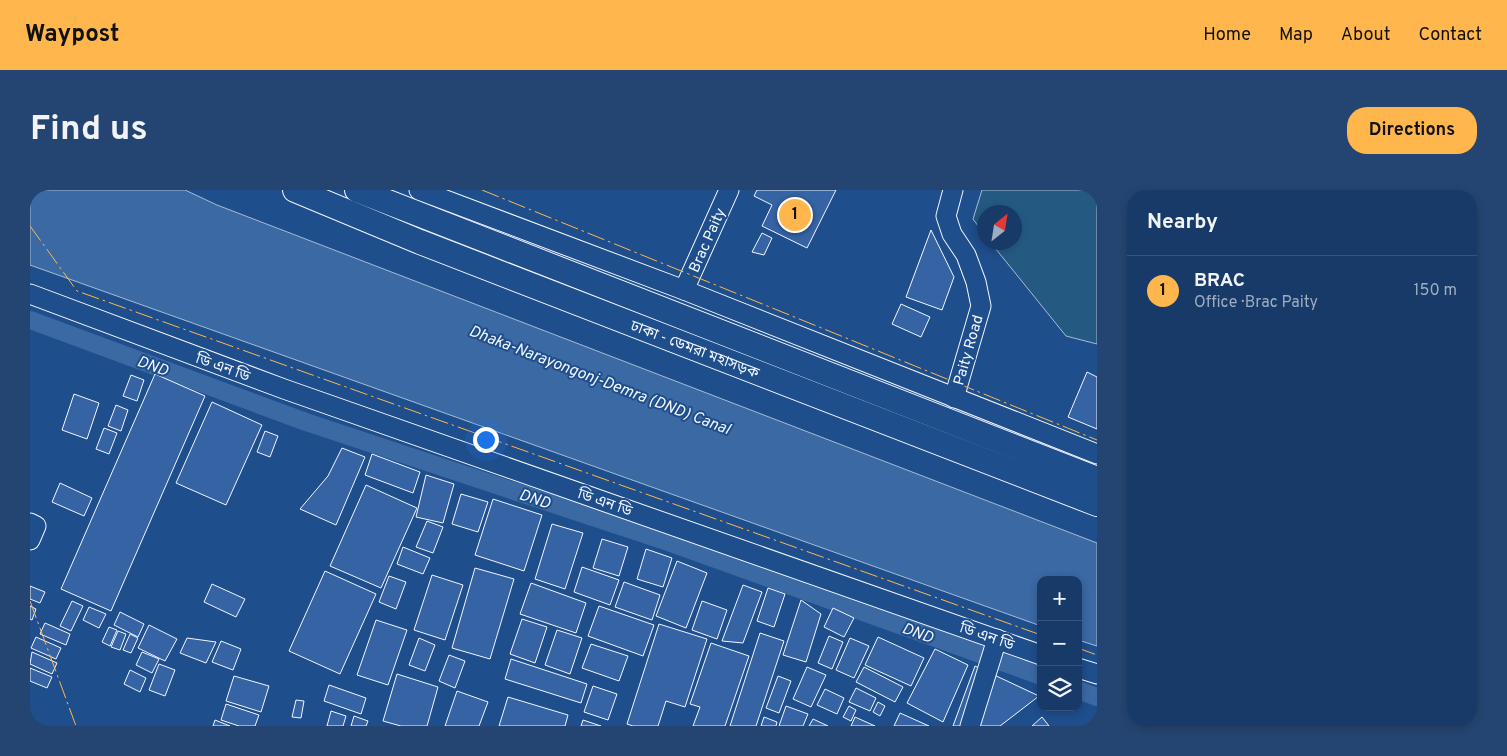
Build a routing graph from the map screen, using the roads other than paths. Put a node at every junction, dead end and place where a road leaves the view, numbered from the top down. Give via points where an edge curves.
1 (295, 190) edge
2 (357, 190) edge
3 (419, 190) edge
4 (729, 190) edge
5 (953, 190) edge
6 (684, 290) junction
7 (30, 294) edge
8 (954, 398) junction
9 (1097, 454) edge
10 (1097, 479) edge
11 (1097, 504) edge
12 (30, 524) edge
13 (30, 540) edge
14 (997, 639) junction
15 (1037, 654) edge
16 (1082, 669) edge
17 (1097, 674) edge
18 (970, 726) edge

1 - 11 main road, ঢাকা - ডেমরা মহাসড়ক via 466,260
2 - 10 main road, ঢাকা - ডেমরা মহাসড়ক
3 - 6 street
4 - 6 street, Brac Paity
5 - 8 street, Paity Road via 946,216 952,234 966,255 981,306
6 - 8 street
7 - 14 street, ডি এন ডি via 284,389
8 - 9 street
12 - 13 street via 36,526
14 - 15 street, ডি এন ডি
14 - 18 street
16 - 17 street

